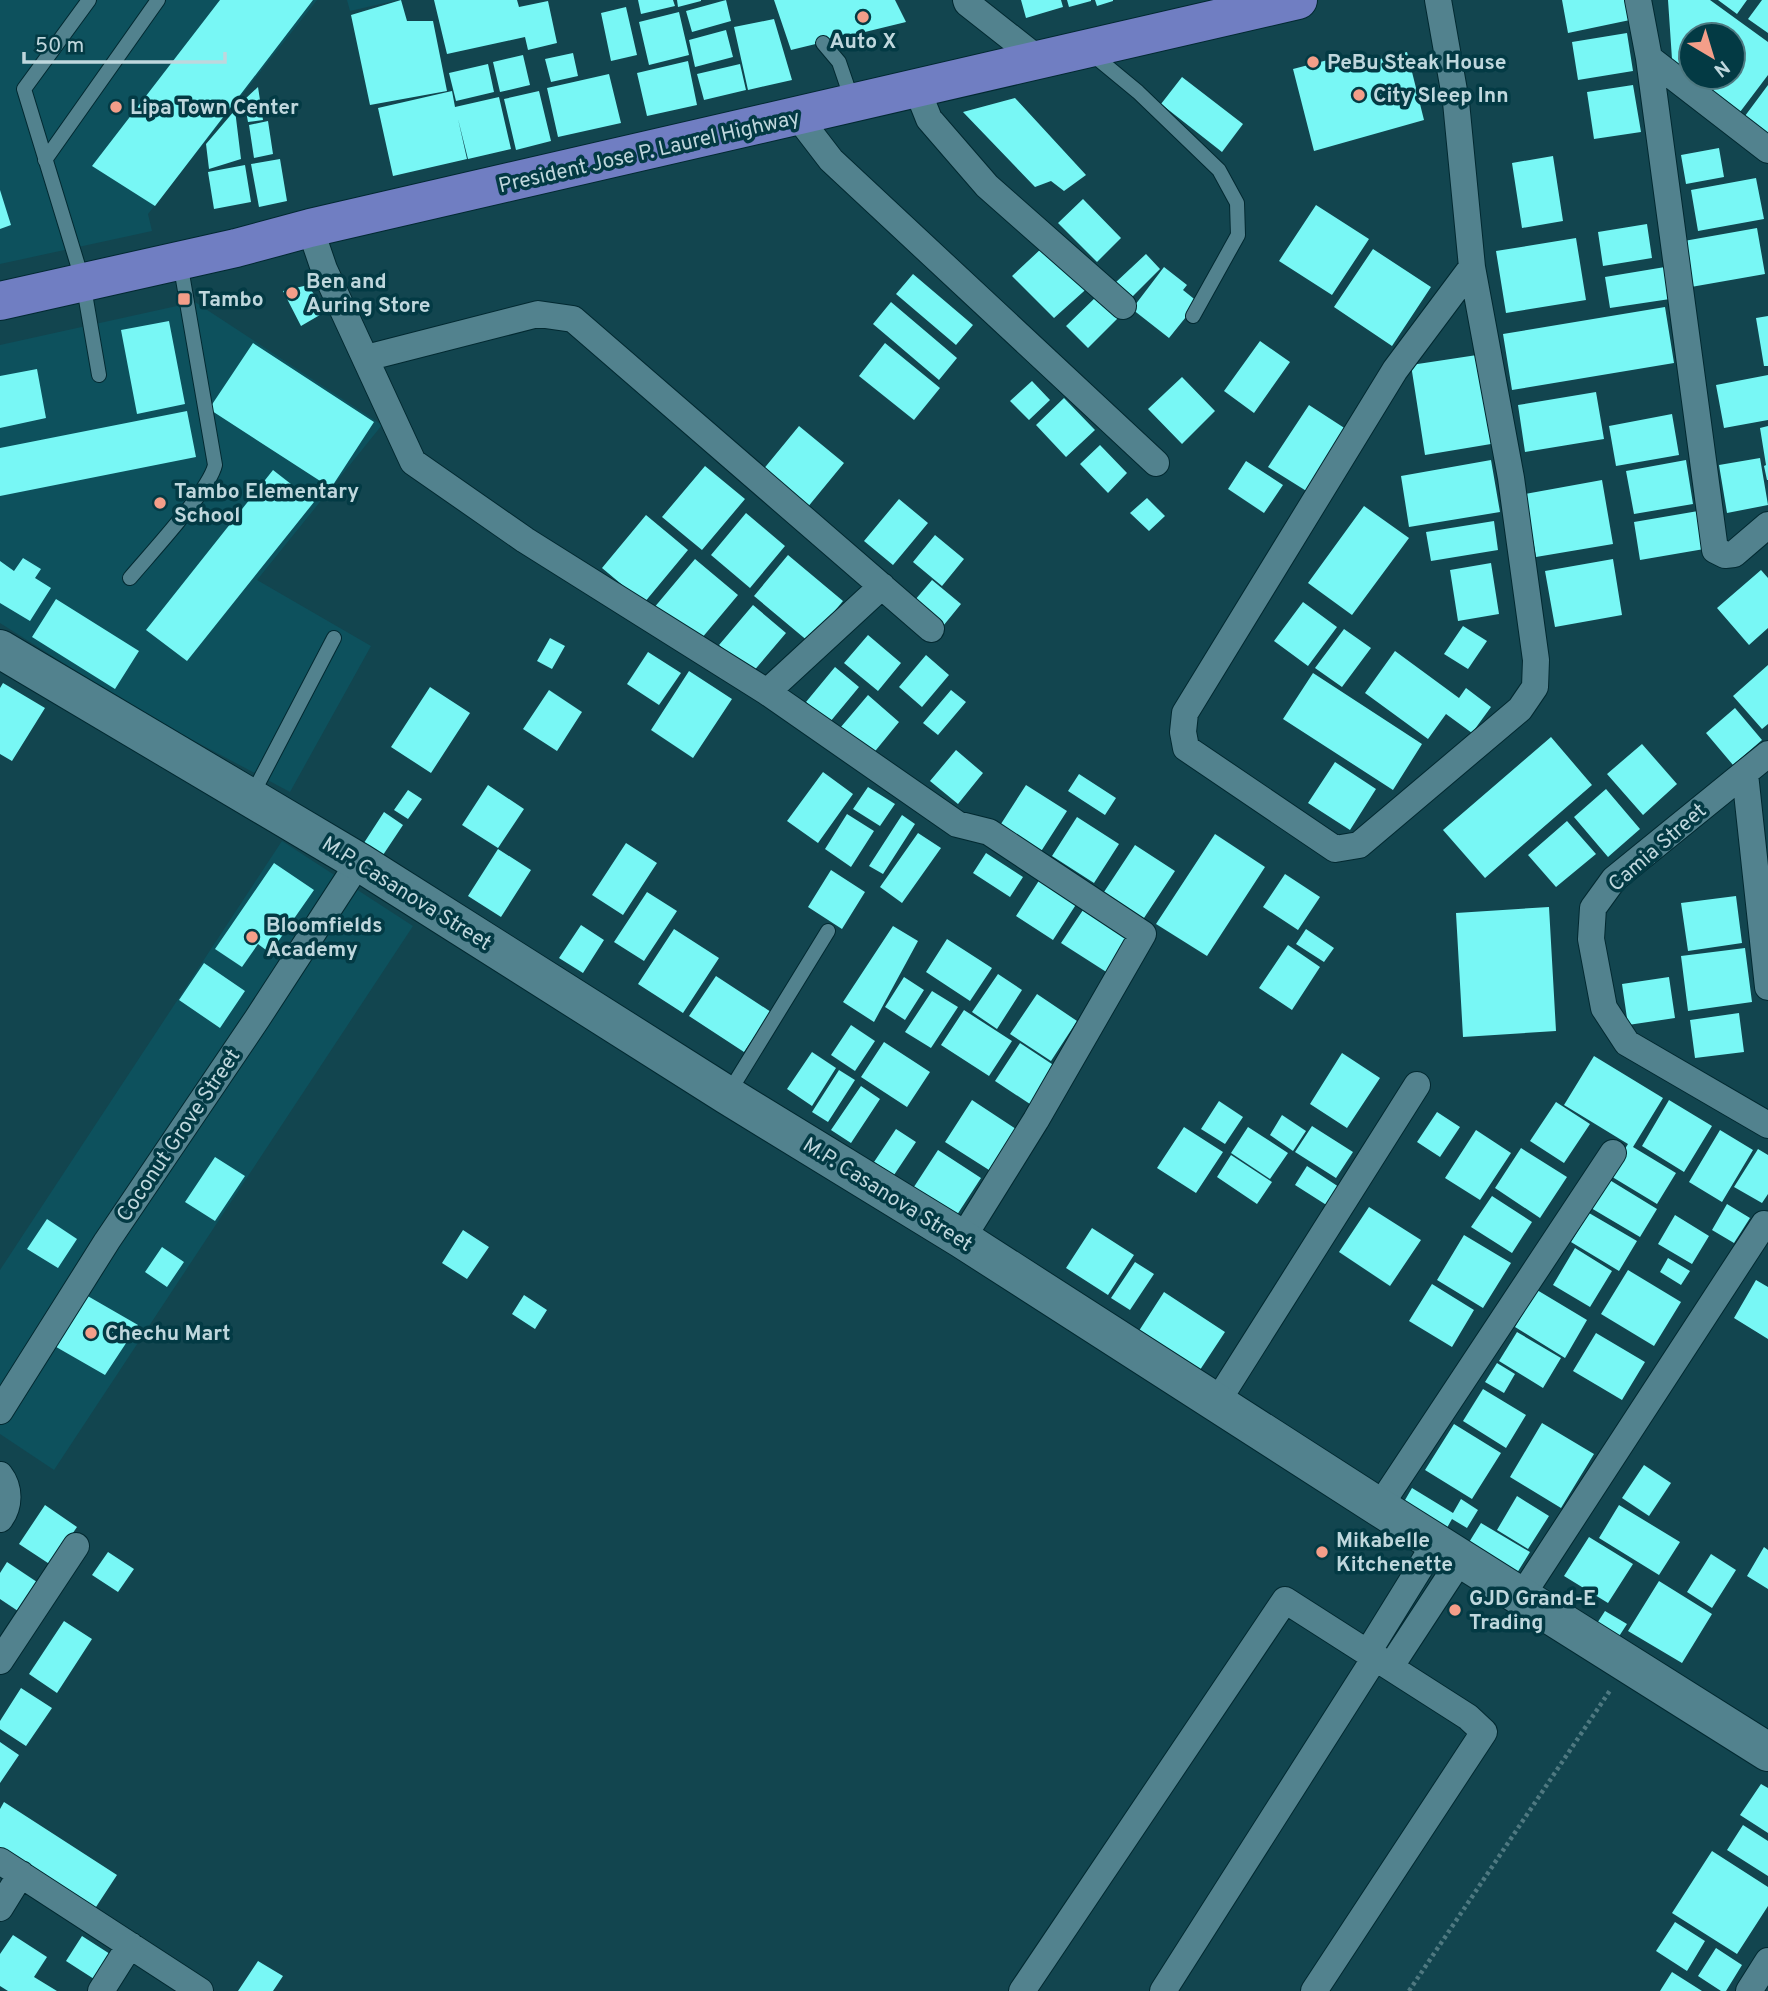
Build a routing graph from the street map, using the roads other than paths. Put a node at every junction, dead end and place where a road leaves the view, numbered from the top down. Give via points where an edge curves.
1 (89, 0) edge
2 (158, 0) edge
3 (966, 0) edge
4 (1298, 0) edge
5 (1438, 0) edge
6 (1638, 0) edge
7 (823, 43) dead end
8 (1086, 48) junction
9 (1649, 58) junction
10 (1038, 59) junction
11 (916, 89) junction
12 (853, 104) junction
13 (798, 117) junction
14 (1768, 150) edge
15 (45, 160) junction
16 (310, 228) junction
17 (180, 260) junction
18 (1472, 267) junction
19 (83, 282) junction
20 (0, 301) edge
21 (1123, 306) dead end
22 (1193, 316) dead end
23 (366, 358) junction
24 (99, 375) dead end
25 (1156, 463) dead end
26 (1768, 525) edge
27 (130, 578) dead end
28 (882, 586) junction
29 (931, 629) dead end
30 (334, 638) dead end
31 (0, 649) edge
32 (767, 692) junction
33 (1768, 754) edge
34 (1745, 774) junction
35 (251, 797) junction
36 (359, 862) junction
37 (828, 931) dead end
38 (1768, 987) edge
39 (1418, 1085) dead end
40 (727, 1095) junction
41 (1768, 1125) edge
42 (1613, 1153) dead end
43 (1764, 1224) dead end
44 (962, 1239) junction
45 (1217, 1402) junction
46 (0, 1411) edge
47 (0, 1475) edge
48 (1379, 1507) junction
49 (0, 1519) edge
50 (76, 1546) dead end
51 (1448, 1551) junction
52 (1521, 1597) junction
53 (1378, 1658) junction
54 (0, 1661) edge
55 (1768, 1752) edge
56 (10, 1868) edge
57 (0, 1908) edge
58 (130, 1945) junction
59 (1768, 1961) edge
60 (102, 1991) edge
61 (200, 1991) edge
62 (1022, 1991) edge
63 (1163, 1991) edge
64 (1314, 1991) edge
65 (1749, 1991) edge

1 - 15 lane via 24,89
2 - 15 lane
3 - 10 street
4 - 8 highway, President Jose P. Laurel Highway
5 - 18 street via 1456,102
6 - 9 street
7 - 12 lane via 842,68
8 - 10 highway, President Jose P. Laurel Highway
8 - 22 lane via 1219,170 1237,203 1238,235
9 - 14 street
9 - 26 street via 1715,550 1734,554
10 - 11 highway, President Jose P. Laurel Highway
11 - 12 highway, President Jose P. Laurel Highway
11 - 21 street via 929,119 987,187
12 - 13 highway, President Jose P. Laurel Highway
13 - 16 highway, President Jose P. Laurel Highway
13 - 25 street via 831,160
15 - 19 lane
16 - 17 highway, President Jose P. Laurel Highway
16 - 23 street
17 - 19 highway, President Jose P. Laurel Highway
17 - 27 lane via 215,465 201,492
18 - 18 street via 1511,478 1536,660 1535,687 1520,709 1359,845 1335,849 1186,748 1182,732 1185,713 1395,370
19 - 20 highway, President Jose P. Laurel Highway
19 - 24 lane
23 - 28 street via 538,314 573,319
23 - 32 street via 413,462 525,540
28 - 29 street
28 - 32 street
30 - 35 lane
31 - 35 street, M.P. Casanova Street
32 - 44 street via 957,824 989,832 1143,934
33 - 34 street, Camia Street
34 - 38 street
34 - 41 street, Camia Street via 1614,879 1593,908 1591,939 1604,1008 1627,1043
35 - 36 street, M.P. Casanova Street
36 - 40 street, M.P. Casanova Street
36 - 46 street, Coconut Grove Street
37 - 40 lane
39 - 45 street
40 - 44 street, M.P. Casanova Street
42 - 48 street
43 - 52 street
44 - 45 street, M.P. Casanova Street
45 - 48 street, M.P. Casanova Street
47 - 49 street via 8,1497
48 - 51 street, M.P. Casanova Street
50 - 54 street
51 - 52 street, M.P. Casanova Street
51 - 53 street
52 - 55 street, M.P. Casanova Street
53 - 62 street via 1285,1600
53 - 63 street
53 - 64 street via 1484,1732
56 - 57 street
56 - 58 street
58 - 60 street
58 - 61 street
59 - 65 street

